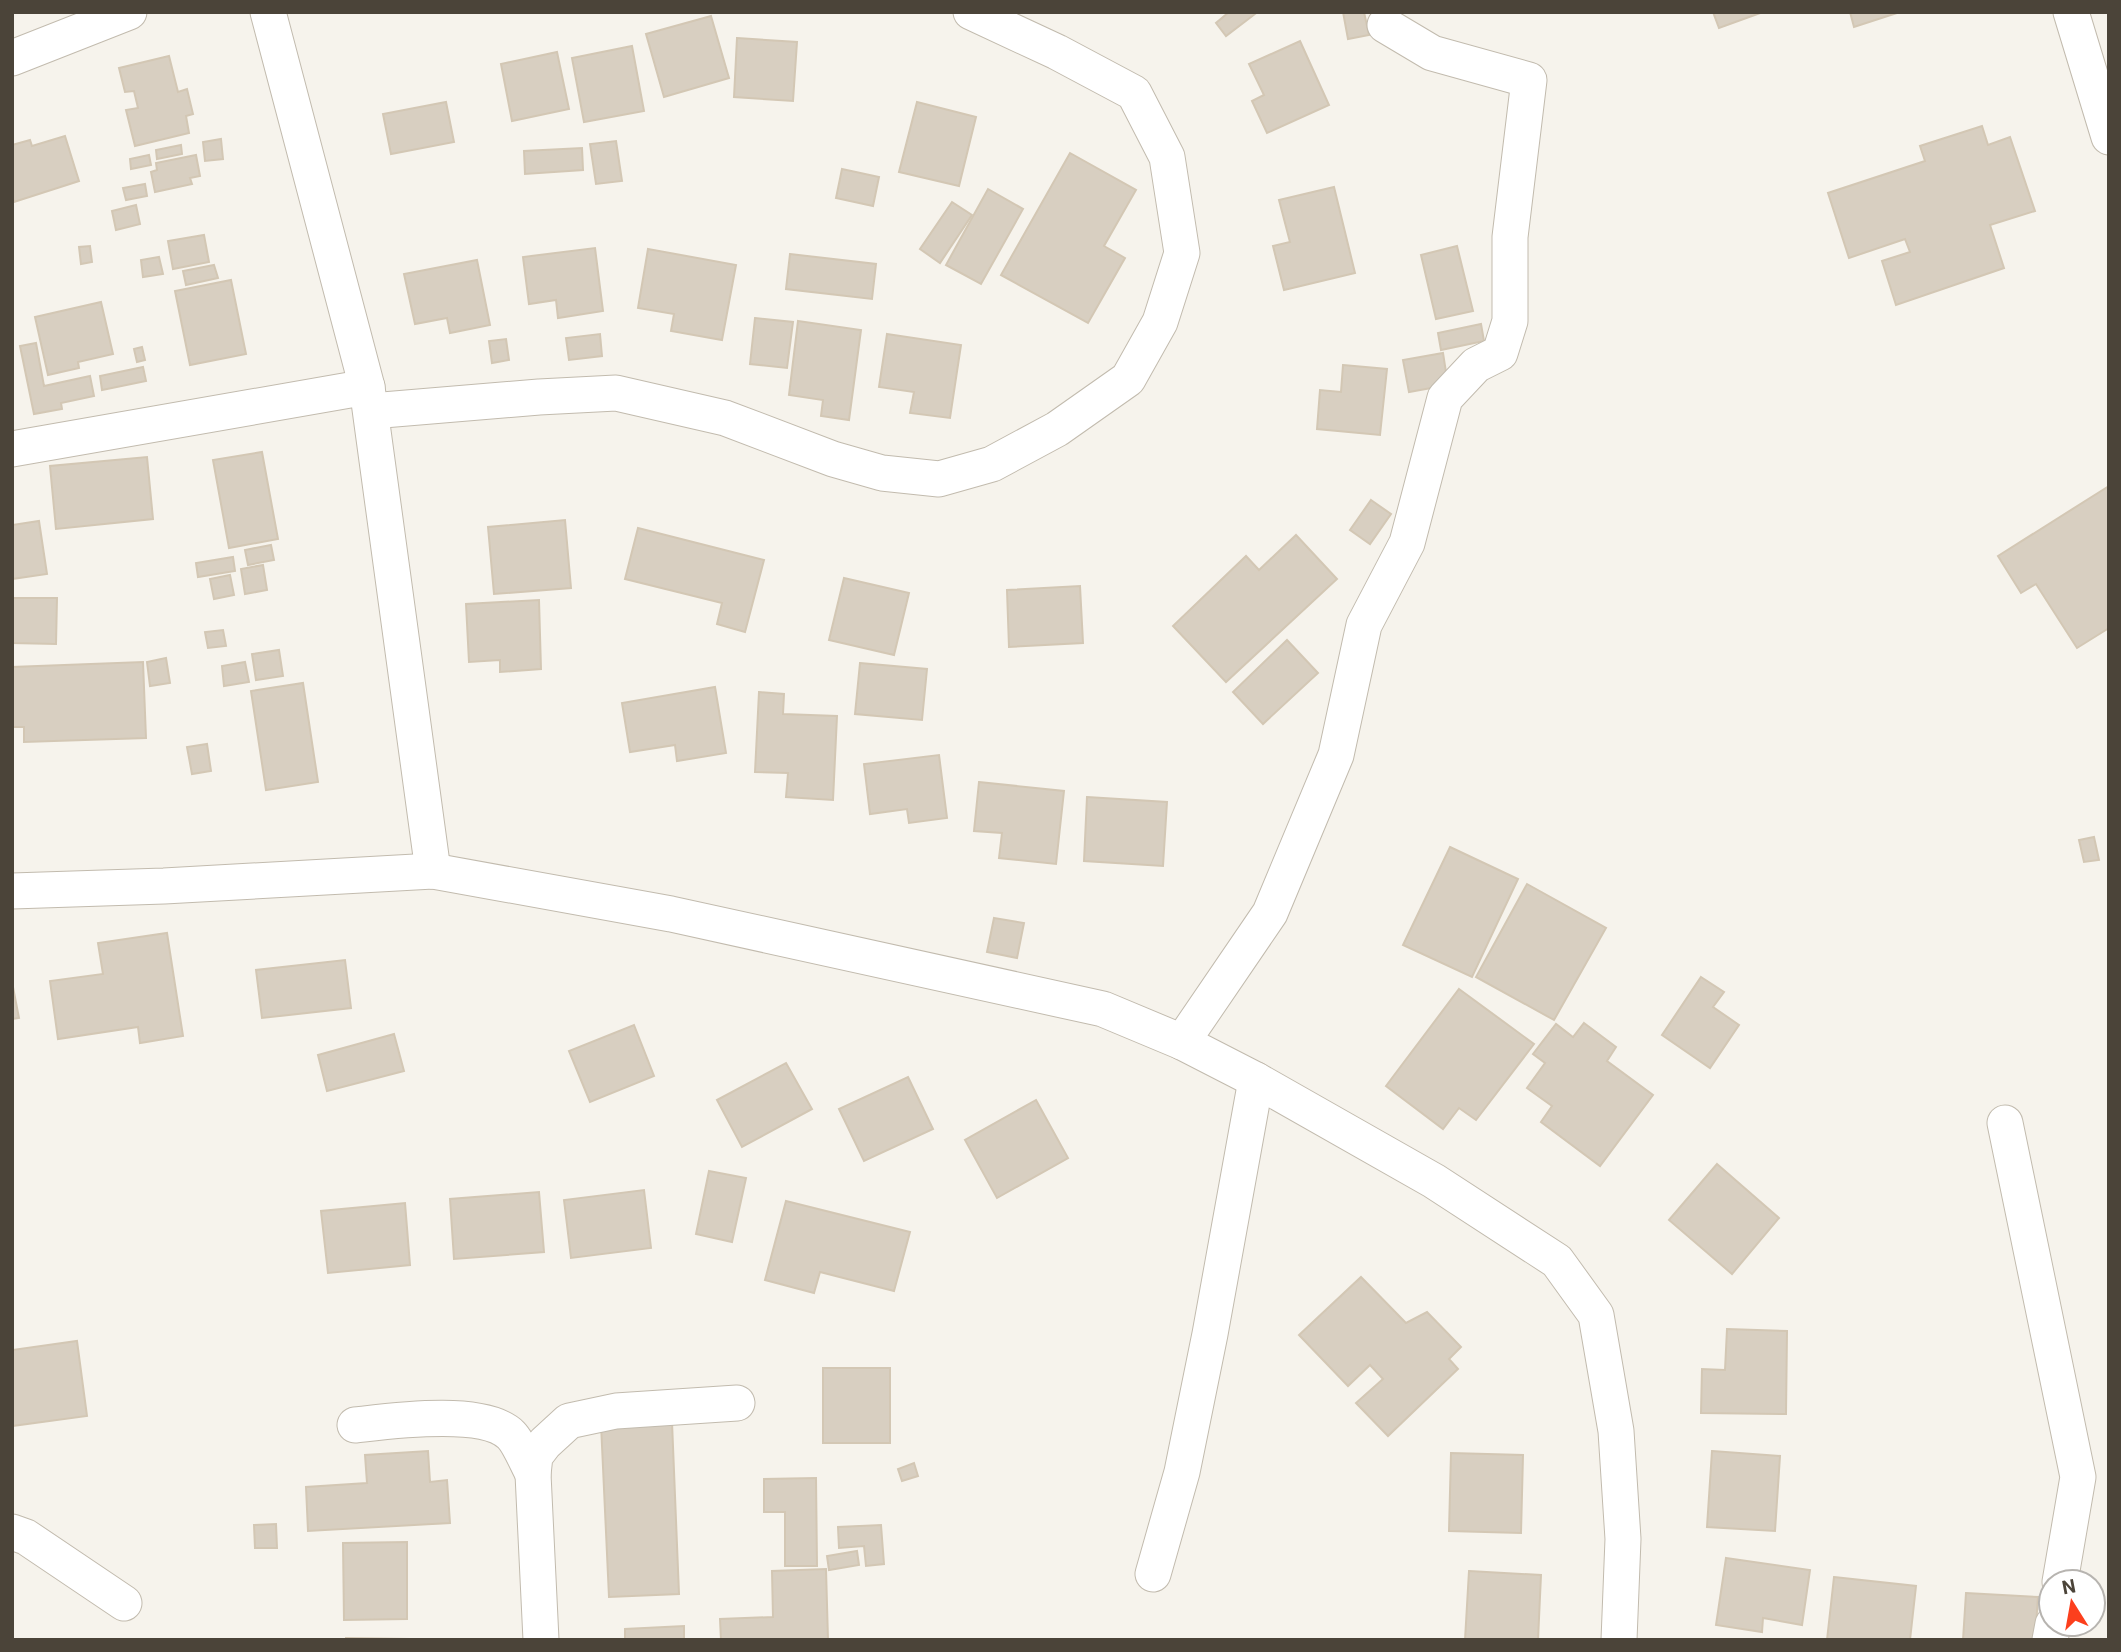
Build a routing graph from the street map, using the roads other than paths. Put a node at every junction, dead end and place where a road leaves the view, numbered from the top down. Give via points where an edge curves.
1 (129, 12) edge
2 (971, 12) edge
3 (2071, 12) edge
4 (276, 14) edge
5 (1385, 25) dead end
6 (12, 58) edge
7 (2100, 74) edge
8 (2109, 137) edge
9 (369, 399) junction
10 (12, 449) edge
11 (433, 871) junction
12 (12, 891) edge
13 (1182, 1042) junction
14 (1256, 1080) junction
15 (2005, 1124) dead end
16 (737, 1403) dead end
17 (355, 1425) dead end
18 (533, 1474) junction
19 (12, 1532) edge
20 (2062, 1568) edge
21 (1153, 1574) dead end
22 (124, 1603) dead end
23 (541, 1640) edge
24 (1619, 1640) edge

1 - 6 street
2 - 9 street via 1134,93 1167,158 1182,253 1160,322 1128,379 1056,429 992,464 939,479 882,474 725,418 615,393
3 - 7 street
4 - 9 street
5 - 13 street via 1432,53 1529,80 1510,237 1510,321 1500,353 1476,365 1445,398 1407,542 1364,625 1336,755 1270,912
7 - 8 street
9 - 10 street
9 - 11 street
11 - 12 street
11 - 13 street via 671,914 1103,1009
13 - 14 street
14 - 21 street via 1185,1460
14 - 24 street via 1434,1181 1557,1261 1596,1315 1616,1431 1623,1539
15 - 20 street via 2078,1477
16 - 18 street via 615,1411 569,1421 535,1456
17 - 18 street via 429,1418 486,1422 511,1435
18 - 23 street
19 - 22 street

